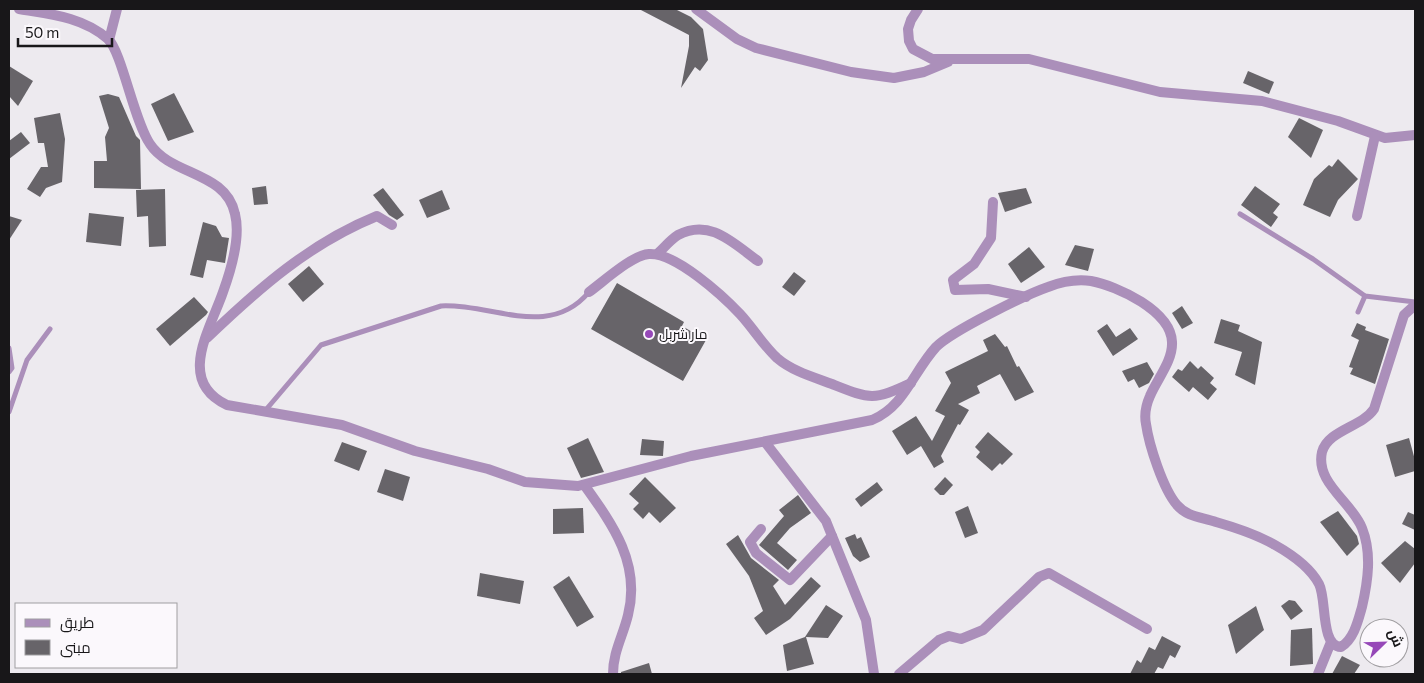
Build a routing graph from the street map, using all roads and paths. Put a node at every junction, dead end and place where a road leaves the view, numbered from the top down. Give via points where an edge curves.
1 (19, 9) edge
2 (116, 9) edge
3 (696, 9) edge
4 (918, 9) edge
5 (109, 40) junction
6 (953, 60) junction
7 (1415, 135) edge
8 (1375, 136) junction
9 (993, 202) dead end
10 (1240, 214) dead end
11 (1357, 216) dead end
12 (392, 225) dead end
13 (657, 254) junction
14 (758, 261) dead end
15 (589, 292) joint
16 (1365, 296) junction
17 (1026, 297) junction
18 (1415, 303) edge
19 (1358, 312) dead end
20 (50, 329) dead end
21 (204, 341) junction
22 (9, 348) edge
23 (9, 372) edge
24 (912, 383) junction
25 (9, 412) edge
26 (264, 412) junction
27 (765, 442) junction
28 (585, 486) junction
29 (761, 529) dead end
30 (832, 536) junction
31 (1147, 628) dead end
32 (1331, 642) junction
33 (614, 674) edge
34 (874, 674) edge
35 (899, 674) edge
36 (1318, 674) edge

1 - 5 street via 75,19
2 - 5 street
3 - 6 street via 737,39 756,48 870,76 907,76
4 - 6 street via 908,29 913,50 932,59
5 - 21 street via 150,145 164,159 218,187 235,213 237,225 230,267
6 - 8 street via 1029,59 1160,92 1277,104
7 - 8 street
8 - 11 street
9 - 17 street via 991,238 974,264 952,280 954,290 988,289
10 - 16 lane
12 - 21 street via 377,216 349,227 308,251 271,279
13 - 14 street via 677,236 694,230 714,230
13 - 15 street via 638,256
13 - 24 street via 689,271 718,294 740,314 776,357 794,369 870,397 886,395
15 - 26 lane via 580,303 543,318 459,305 441,306 321,345
16 - 18 lane
16 - 19 lane
17 - 24 street via 943,342
17 - 32 street via 1064,282 1093,281 1145,304 1166,322 1171,332 1171,355 1149,397 1146,414 1150,440 1175,504 1185,512 1257,535 1305,567 1322,588
18 - 32 street via 1404,315 1374,409 1332,438 1323,450 1321,466 1324,475 1358,519 1368,560 1368,578 1356,625 1343,646 1337,647
20 - 25 lane via 27,360
21 - 26 street via 200,374 211,395 227,405
22 - 23 lane via 12,368
24 - 27 street via 893,407 872,420
26 - 28 street via 342,425 415,451 525,482
27 - 28 street via 684,458
27 - 30 street via 826,521
28 - 33 street via 617,532 627,555 630,573 628,616 617,646
29 - 30 street via 750,542 756,553 790,580
30 - 34 street via 866,620
31 - 35 street via 1049,573 1039,577 983,630 961,639 949,636 939,640
32 - 36 street

